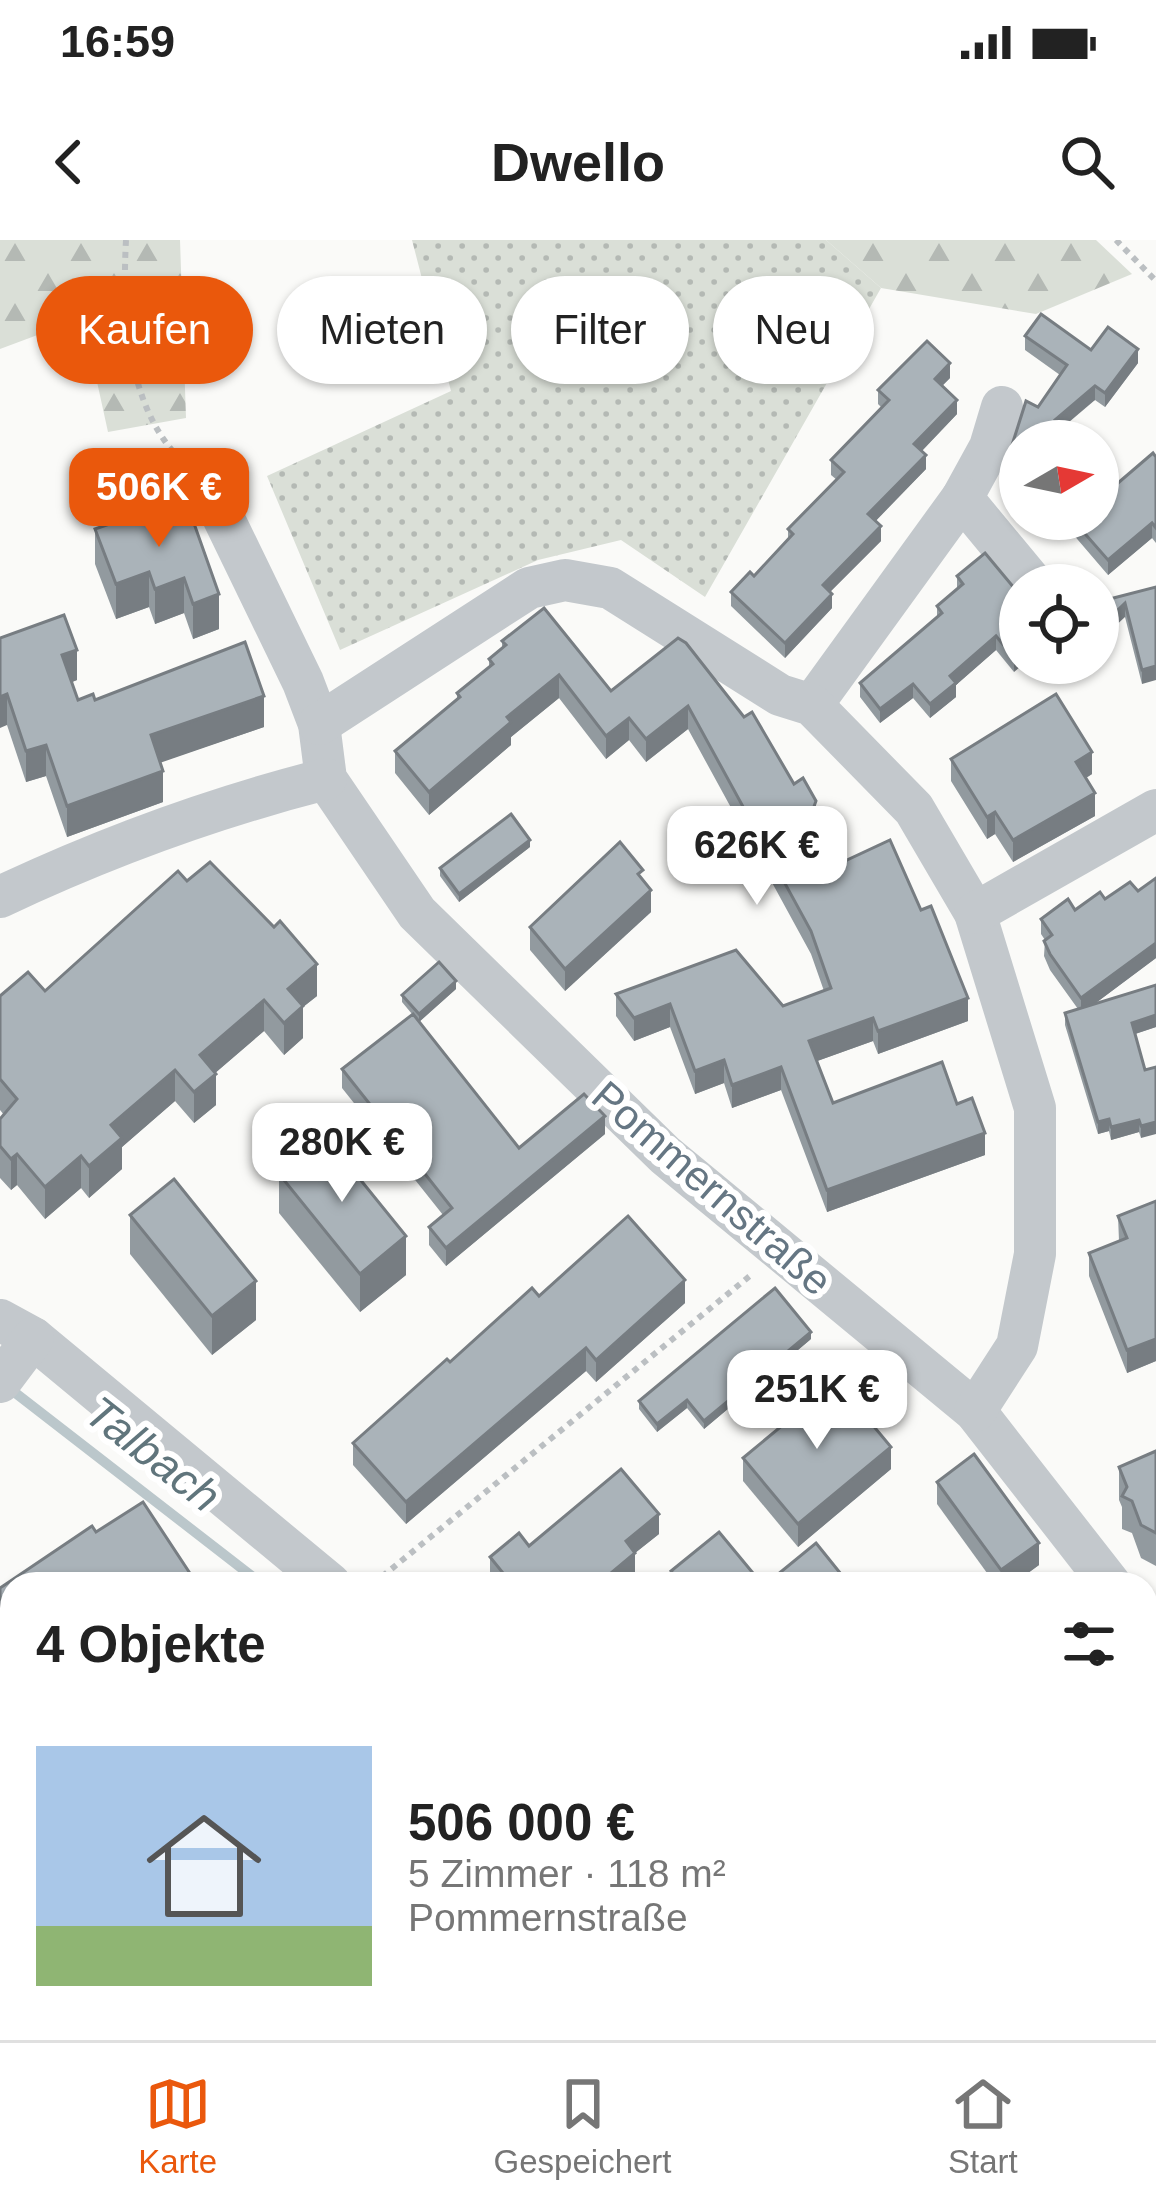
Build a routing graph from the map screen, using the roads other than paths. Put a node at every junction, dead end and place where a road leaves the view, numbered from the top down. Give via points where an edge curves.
1 (1002, 407) dead end
2 (207, 484) road end
3 (962, 498) junction
4 (1017, 564) edge
5 (812, 705) junction
6 (319, 724) junction
7 (326, 779) junction
8 (1156, 810) edge
9 (0, 897) edge
10 (976, 913) junction
11 (16, 1329) edge
12 (0, 1382) edge
13 (975, 1411) junction
14 (315, 1572) edge
15 (1101, 1572) edge

1 - 3 street
2 - 6 street, Pommernstraße
3 - 4 street
3 - 5 street
5 - 6 street via 780,695 610,589 566,580 529,588
5 - 10 street via 914,809
6 - 7 street, Pommernstraße
7 - 9 street via 98,850
7 - 13 street, Pommernstraße via 417,913 665,1155
8 - 10 street
10 - 13 street via 1035,1108 1035,1254 1017,1346
11 - 12 street
11 - 14 street
13 - 15 street, Pommernstraße

